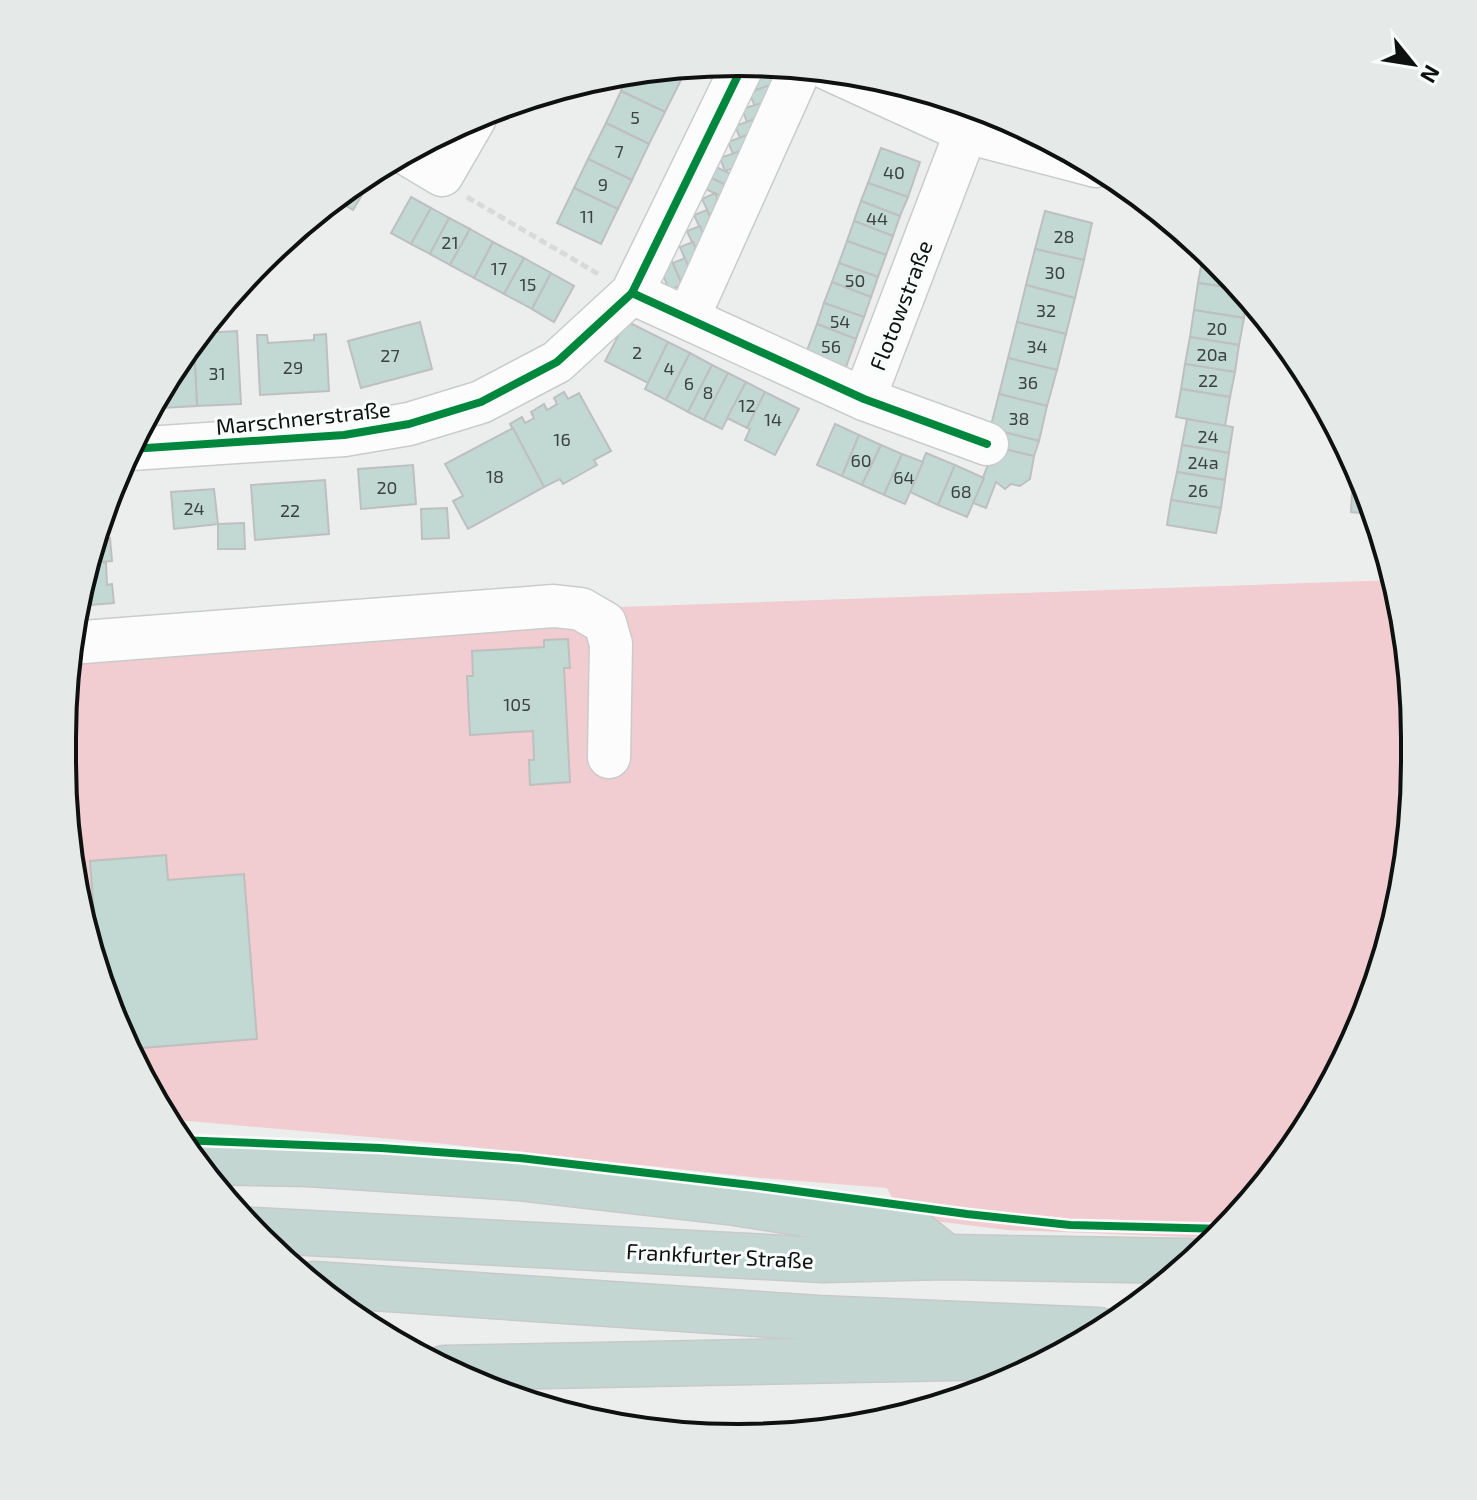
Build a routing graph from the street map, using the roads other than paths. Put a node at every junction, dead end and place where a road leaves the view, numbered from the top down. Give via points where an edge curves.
1 (738, 76) edge
2 (796, 79) edge
3 (876, 91) edge
4 (966, 132) junction
5 (465, 135) edge
6 (1050, 154) edge
7 (416, 160) edge
8 (632, 293) junction
9 (688, 318) junction
10 (864, 399) junction
11 (987, 444) dead end
12 (143, 448) edge
13 (84, 642) edge
14 (609, 757) dead end
15 (211, 1162) edge
16 (271, 1231) edge
17 (946, 1257) junction
18 (1174, 1261) edge
19 (333, 1285) edge
20 (1079, 1329) edge
21 (1031, 1357) edge
22 (471, 1367) edge

1 - 8 street, Marschnerstraße
2 - 9 street
3 - 4 street
4 - 6 street
4 - 10 street, Flotowstraße
5 - 7 street via 442,175
8 - 9 street
8 - 12 street, Marschnerstraße via 557,362 481,402 424,420 344,435
9 - 10 street
10 - 11 street, Flotowstraße
13 - 14 street via 554,606 581,609 605,623 611,644
15 - 17 highway via 518,1178 735,1203 914,1231
16 - 17 highway, Frankfurter Straße via 823,1260
17 - 18 highway, Frankfurter Straße
19 - 20 highway via 818,1318
21 - 22 highway

